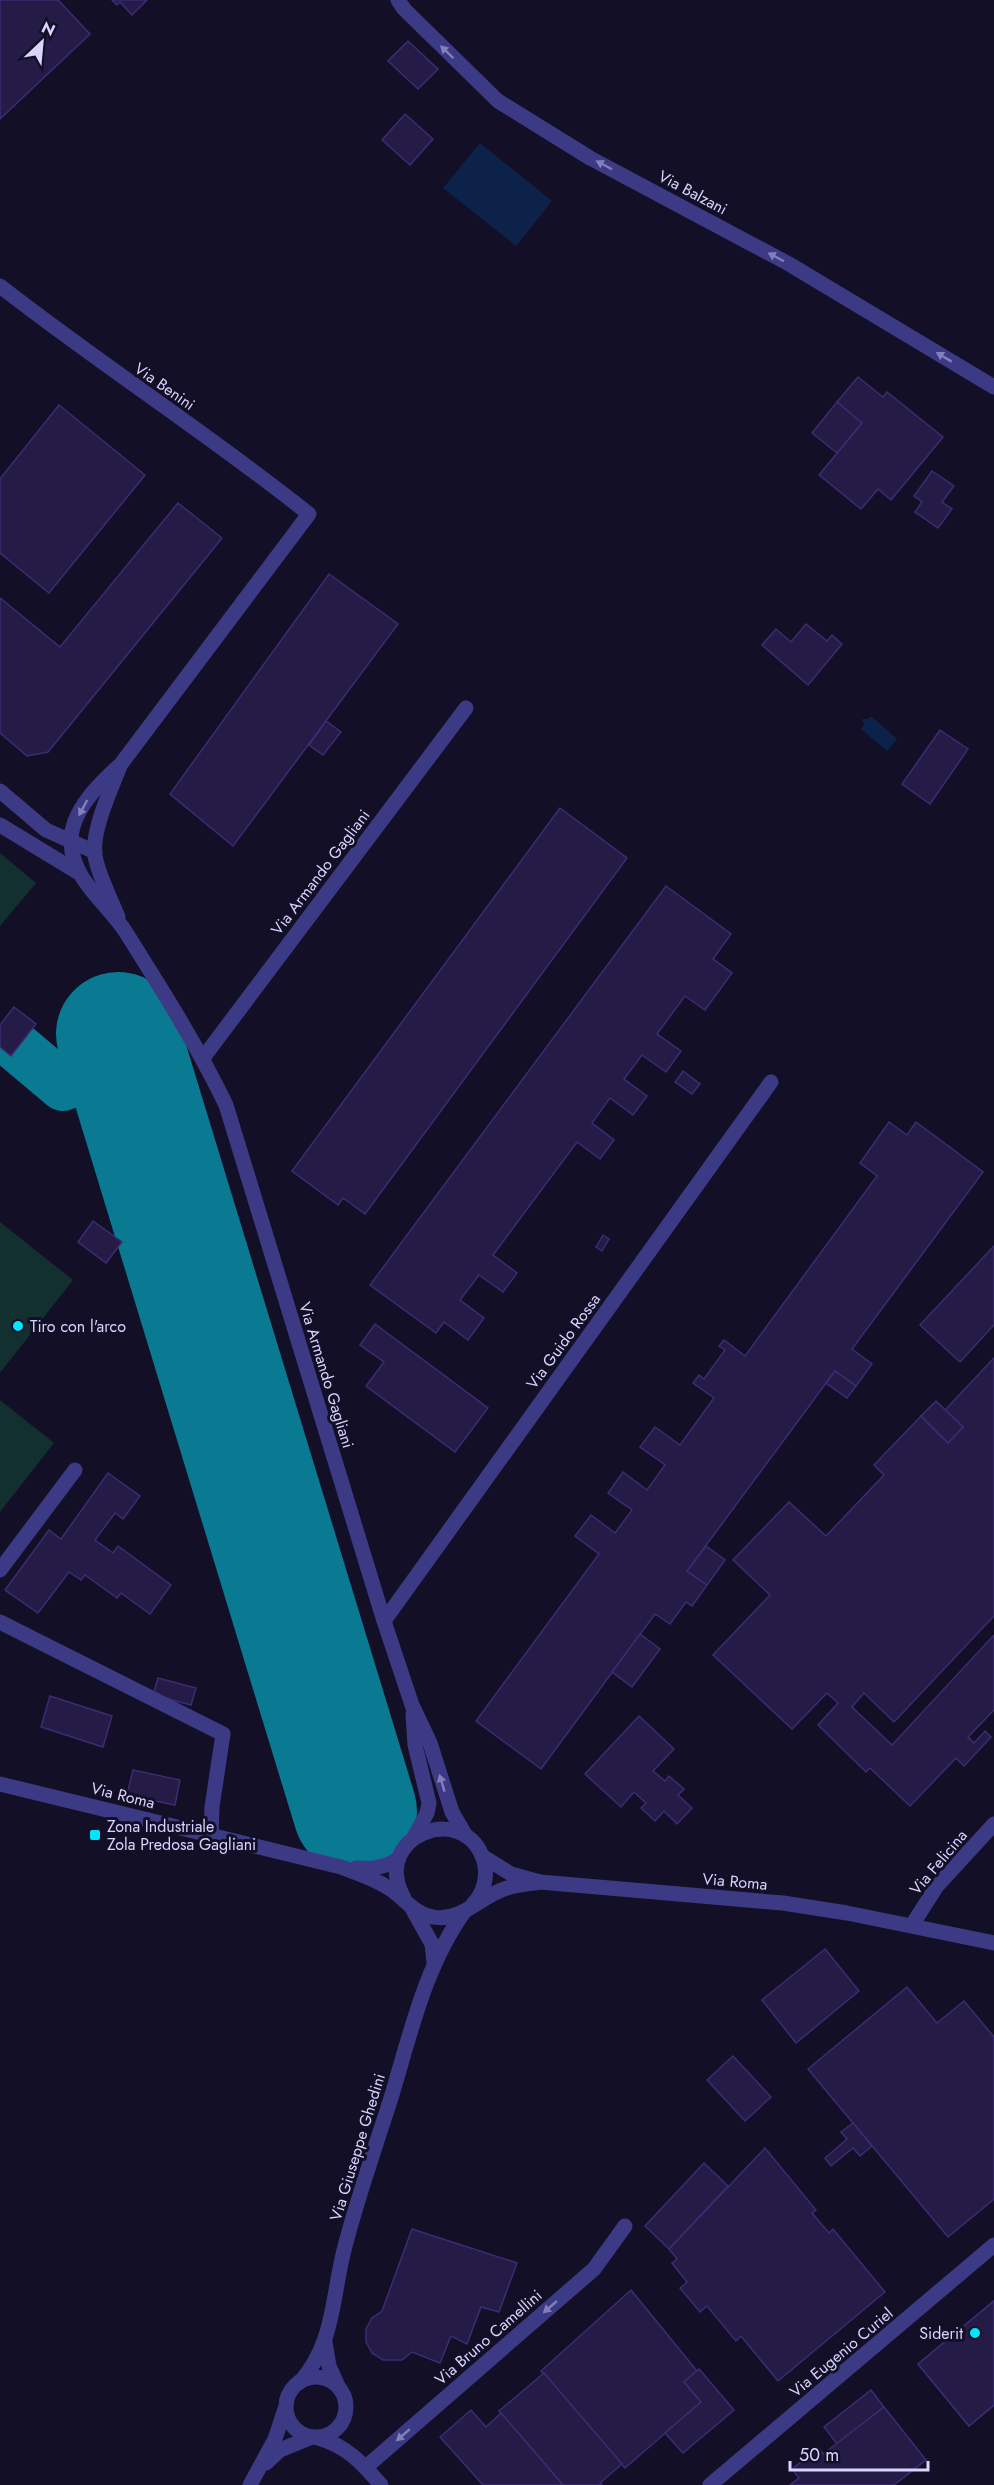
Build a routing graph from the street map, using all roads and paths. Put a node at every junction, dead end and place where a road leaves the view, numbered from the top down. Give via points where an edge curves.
1 (398, 0) edge
2 (0, 286) edge
3 (994, 387) edge
4 (309, 514) joint
5 (466, 708) dead end
6 (121, 764) junction
7 (0, 791) edge
8 (0, 825) edge
9 (71, 840) junction
10 (95, 852) junction
11 (81, 874) junction
12 (123, 928) junction
13 (203, 1058) junction
14 (771, 1082) dead end
15 (75, 1470) dead end
16 (0, 1570) edge
17 (0, 1622) edge
18 (384, 1622) junction
19 (412, 1705) junction
20 (0, 1784) edge
21 (994, 1824) edge
22 (466, 1836) junction
23 (211, 1837) junction
24 (414, 1838) junction
25 (482, 1856) junction
26 (398, 1859) junction
27 (341, 1867) junction
28 (540, 1882) junction
29 (407, 1903) junction
30 (468, 1909) junction
31 (919, 1926) junction
32 (994, 1943) edge
33 (434, 1965) junction
34 (625, 2226) dead end
35 (994, 2245) edge
36 (325, 2342) junction
37 (300, 2382) junction
38 (338, 2386) junction
39 (286, 2407) junction
40 (345, 2416) junction
41 (314, 2437) junction
42 (361, 2462) junction
43 (251, 2482) edge
44 (381, 2485) edge
45 (710, 2485) edge

3 -> 1 street, Via Balzani via 789,264 590,158 498,101
2 - 4 street, Via Benini
4 - 6 street, Via Armando Gagliani
5 - 13 street, Via Armando Gagliani
6 -> 9 street, Via Armando Gagliani via 88,799
6 - 10 street, Via Armando Gagliani via 102,813
7 - 9 street via 46,830
8 - 11 street, Via Armando Gagliani
9 - 10 street
9 - 11 street, Via Armando Gagliani via 73,860
10 - 12 street, Via Armando Gagliani via 99,873
11 - 12 street, Via Armando Gagliani
12 - 13 street, Via Armando Gagliani
13 - 18 street, Via Armando Gagliani via 226,1105
14 - 18 street, Via Guido Rossa
15 - 16 street
17 - 23 street via 223,1734
18 - 19 street, Via Armando Gagliani
22 -> 19 street, Via Armando Gagliani via 452,1812 430,1743
19 - 24 street, Via Armando Gagliani via 415,1745 429,1803
20 - 23 street, Via Roma
21 - 31 street, Via Felicina via 937,1886
22 - 24 street via 442,1828
22 - 25 street, Via Roma
23 - 27 street, Via Roma
24 - 26 street
25 - 28 street, Via Roma via 511,1874
25 - 30 street via 486,1880
26 - 27 street, Via Roma via 375,1869
26 - 29 street via 396,1877
27 - 29 street, Via Roma via 389,1888
28 - 30 street, Via Roma via 505,1888
28 - 31 street, Via Roma via 783,1903
29 - 30 street, Via Roma via 431,1917 443,1918
29 - 33 street, Via Giuseppe Ghedini via 432,1944
30 - 33 street, Via Giuseppe Ghedini via 447,1936
31 - 32 street, Via Roma
33 - 36 street, Via Giuseppe Ghedini via 344,2248
34 -> 42 street, Via Bruno Camellini via 594,2269
35 - 45 street, Via Eugenio Curiel
36 - 37 street, Via Giuseppe Ghedini via 313,2367
36 - 38 street, Via Giuseppe Ghedini
37 - 38 street via 315,2377
37 - 39 street via 290,2392
38 - 40 street via 346,2403
39 - 41 street via 291,2423 303,2435
39 - 43 street via 275,2439
40 - 41 street via 332,2433
40 - 42 street via 347,2433
41 - 42 street via 334,2442
41 - 43 street via 280,2450
42 - 44 street

